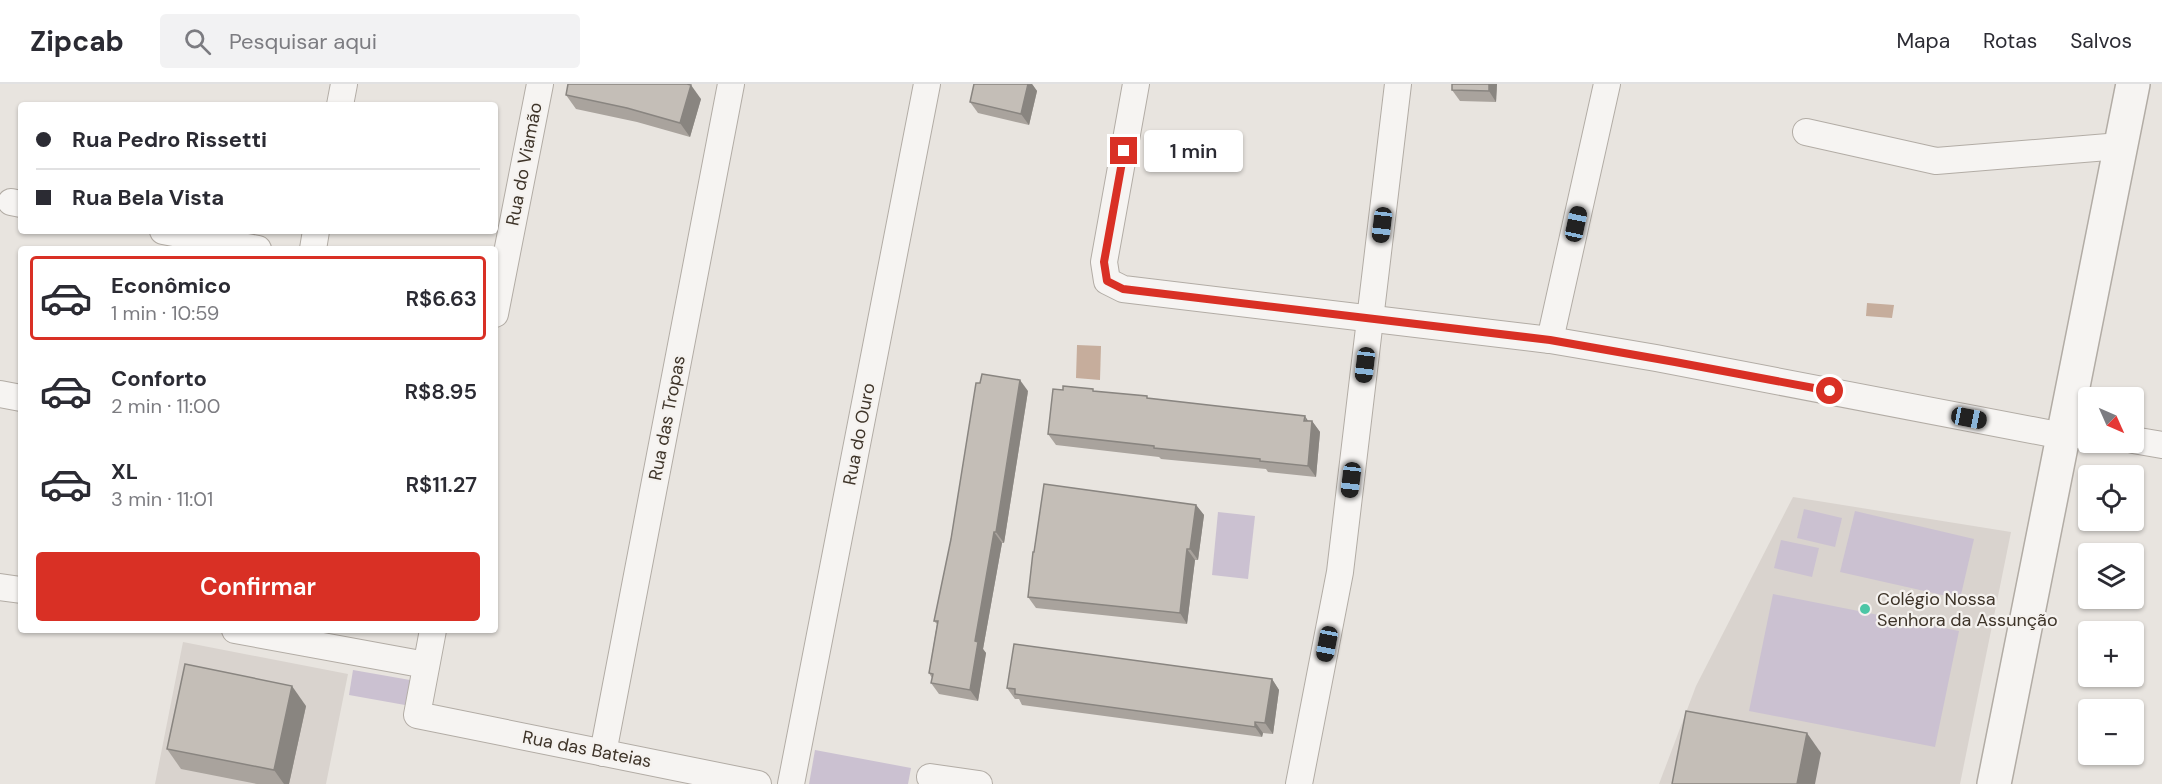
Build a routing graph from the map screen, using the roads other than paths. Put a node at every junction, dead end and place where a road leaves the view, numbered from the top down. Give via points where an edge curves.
1 (345, 84) edge
2 (540, 84) edge
3 (730, 84) edge
4 (927, 84) edge
5 (1136, 84) edge
6 (1398, 84) edge
7 (1607, 84) edge
8 (2133, 84) edge
9 (341, 102) edge
10 (1806, 132) dead end
11 (2120, 146) junction
12 (179, 234) edge
13 (242, 246) edge
14 (498, 299) edge
15 (1371, 319) junction
16 (1550, 340) junction
17 (0, 394) edge
18 (18, 397) edge
19 (2075, 435) edge
20 (2144, 442) edge
21 (2162, 445) edge
22 (0, 586) edge
23 (18, 589) edge
24 (255, 633) edge
25 (432, 633) edge
26 (426, 665) junction
27 (603, 753) junction
28 (930, 777) dead end
29 (758, 784) edge
30 (791, 784) edge
31 (979, 784) edge
32 (1299, 784) edge
33 (1994, 784) edge

1 - 9 street
2 - 14 street, Rua do Viamão
3 - 27 street, Rua das Tropas
4 - 30 street, Rua do Ouro
5 - 15 street via 1104,262 1107,281 1123,289
6 - 15 street
7 - 16 street
8 - 11 street
10 - 11 street via 1936,161
11 - 19 street
12 - 13 street
15 - 16 street
15 - 32 street via 1338,589
16 - 19 street
17 - 18 street
19 - 33 street
20 - 21 street
22 - 23 street
24 - 26 street
25 - 26 street
26 - 27 street, Rua das Bateias via 417,715
27 - 29 street, Rua das Bateias
28 - 31 street

